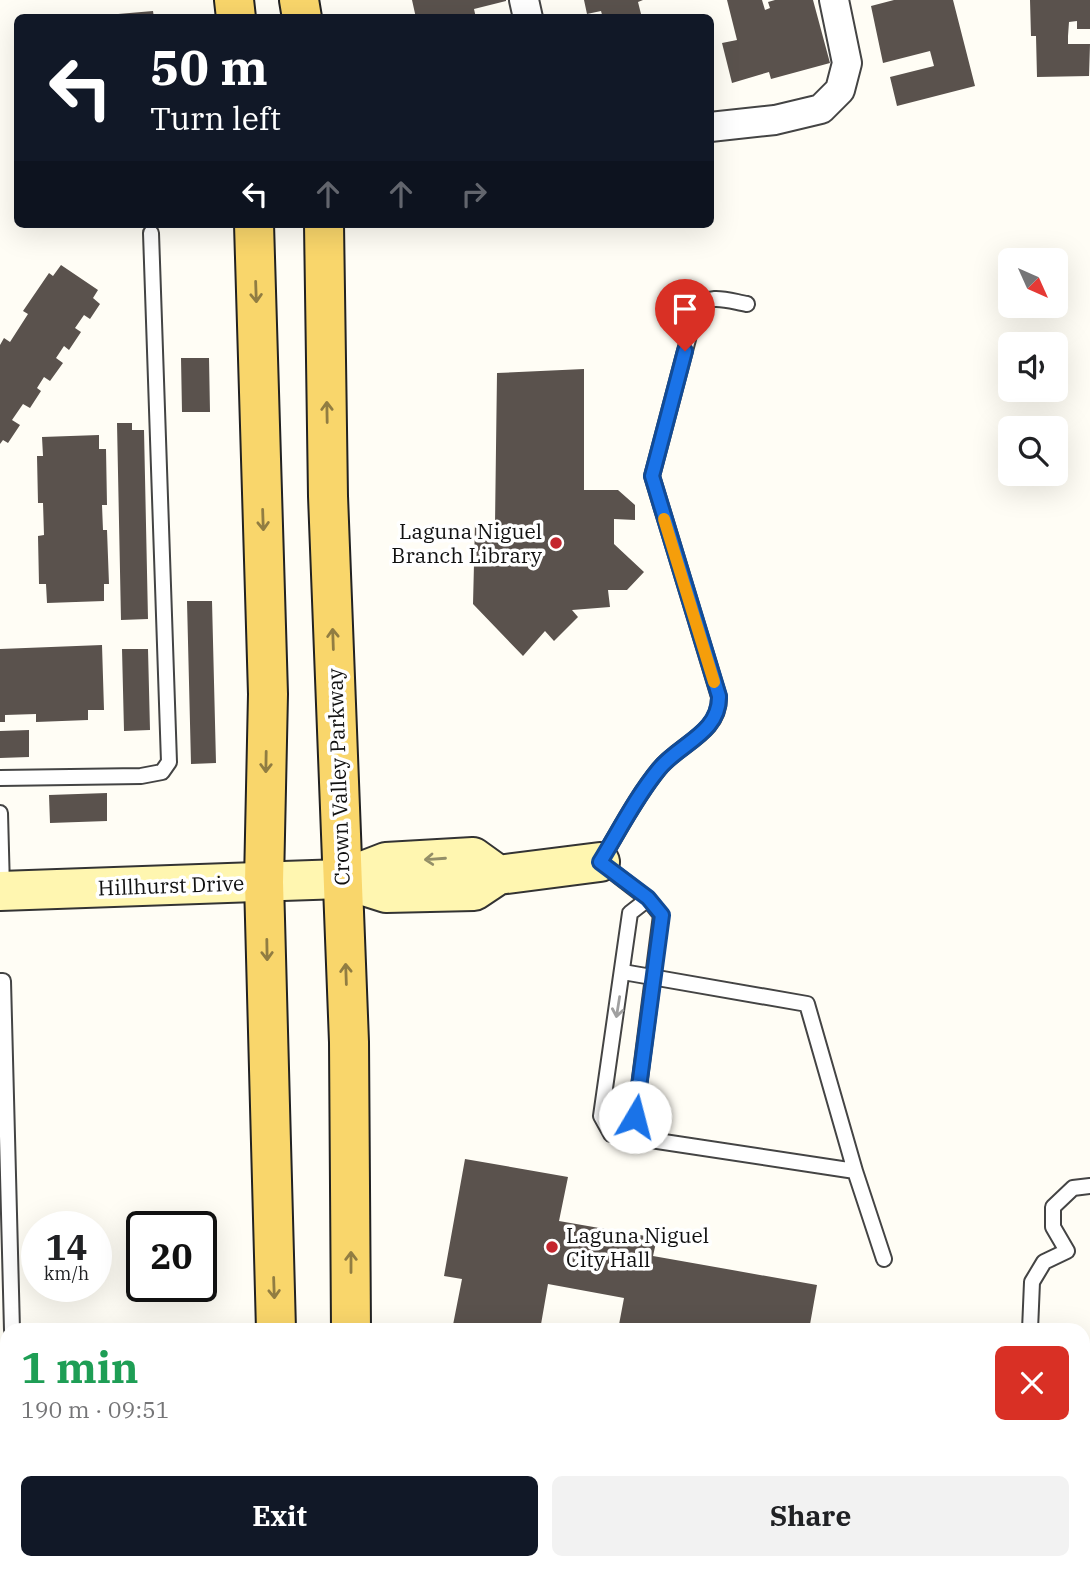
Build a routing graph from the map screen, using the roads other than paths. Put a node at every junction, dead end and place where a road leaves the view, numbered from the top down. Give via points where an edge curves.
1 (834, 0) edge
2 (714, 127) edge
3 (254, 228) edge
4 (324, 228) edge
5 (151, 233) dead end
6 (747, 304) dead end
7 (0, 778) edge
8 (0, 813) edge
9 (600, 862) junction
10 (342, 879) junction
11 (264, 882) junction
12 (1, 891) edge
13 (648, 898) junction
14 (623, 972) junction
15 (656, 977) junction
16 (0, 981) edge
17 (611, 1134) junction
18 (855, 1171) junction
19 (1090, 1186) edge
20 (884, 1259) dead end
21 (12, 1323) edge
22 (276, 1323) edge
23 (351, 1323) edge
24 (1030, 1323) edge

1 - 2 street via 847,63 840,90 821,109
3 -> 11 main road via 268,694
10 -> 4 main road, Crown Valley Parkway
5 - 7 lane via 169,762 162,772 141,776
6 - 9 lane via 710,298 696,309 652,476 719,696 719,709 713,722 660,768
8 - 12 lane
9 - 10 street, Hillhurst Drive via 498,875 472,857 386,862
9 - 13 lane
10 - 11 street, Hillhurst Drive
23 -> 10 main road, Crown Valley Parkway via 349,1042
11 - 12 street, Hillhurst Drive
11 -> 22 main road
13 - 14 lane via 631,913
13 - 15 lane via 662,915
14 - 15 lane
14 -> 17 lane via 601,1116
15 - 17 lane via 635,1117
15 - 18 lane via 807,1004
16 - 21 lane
17 - 18 lane
18 - 20 lane
19 - 24 lane via 1073,1188 1053,1207 1053,1227 1067,1251 1044,1262 1032,1282

